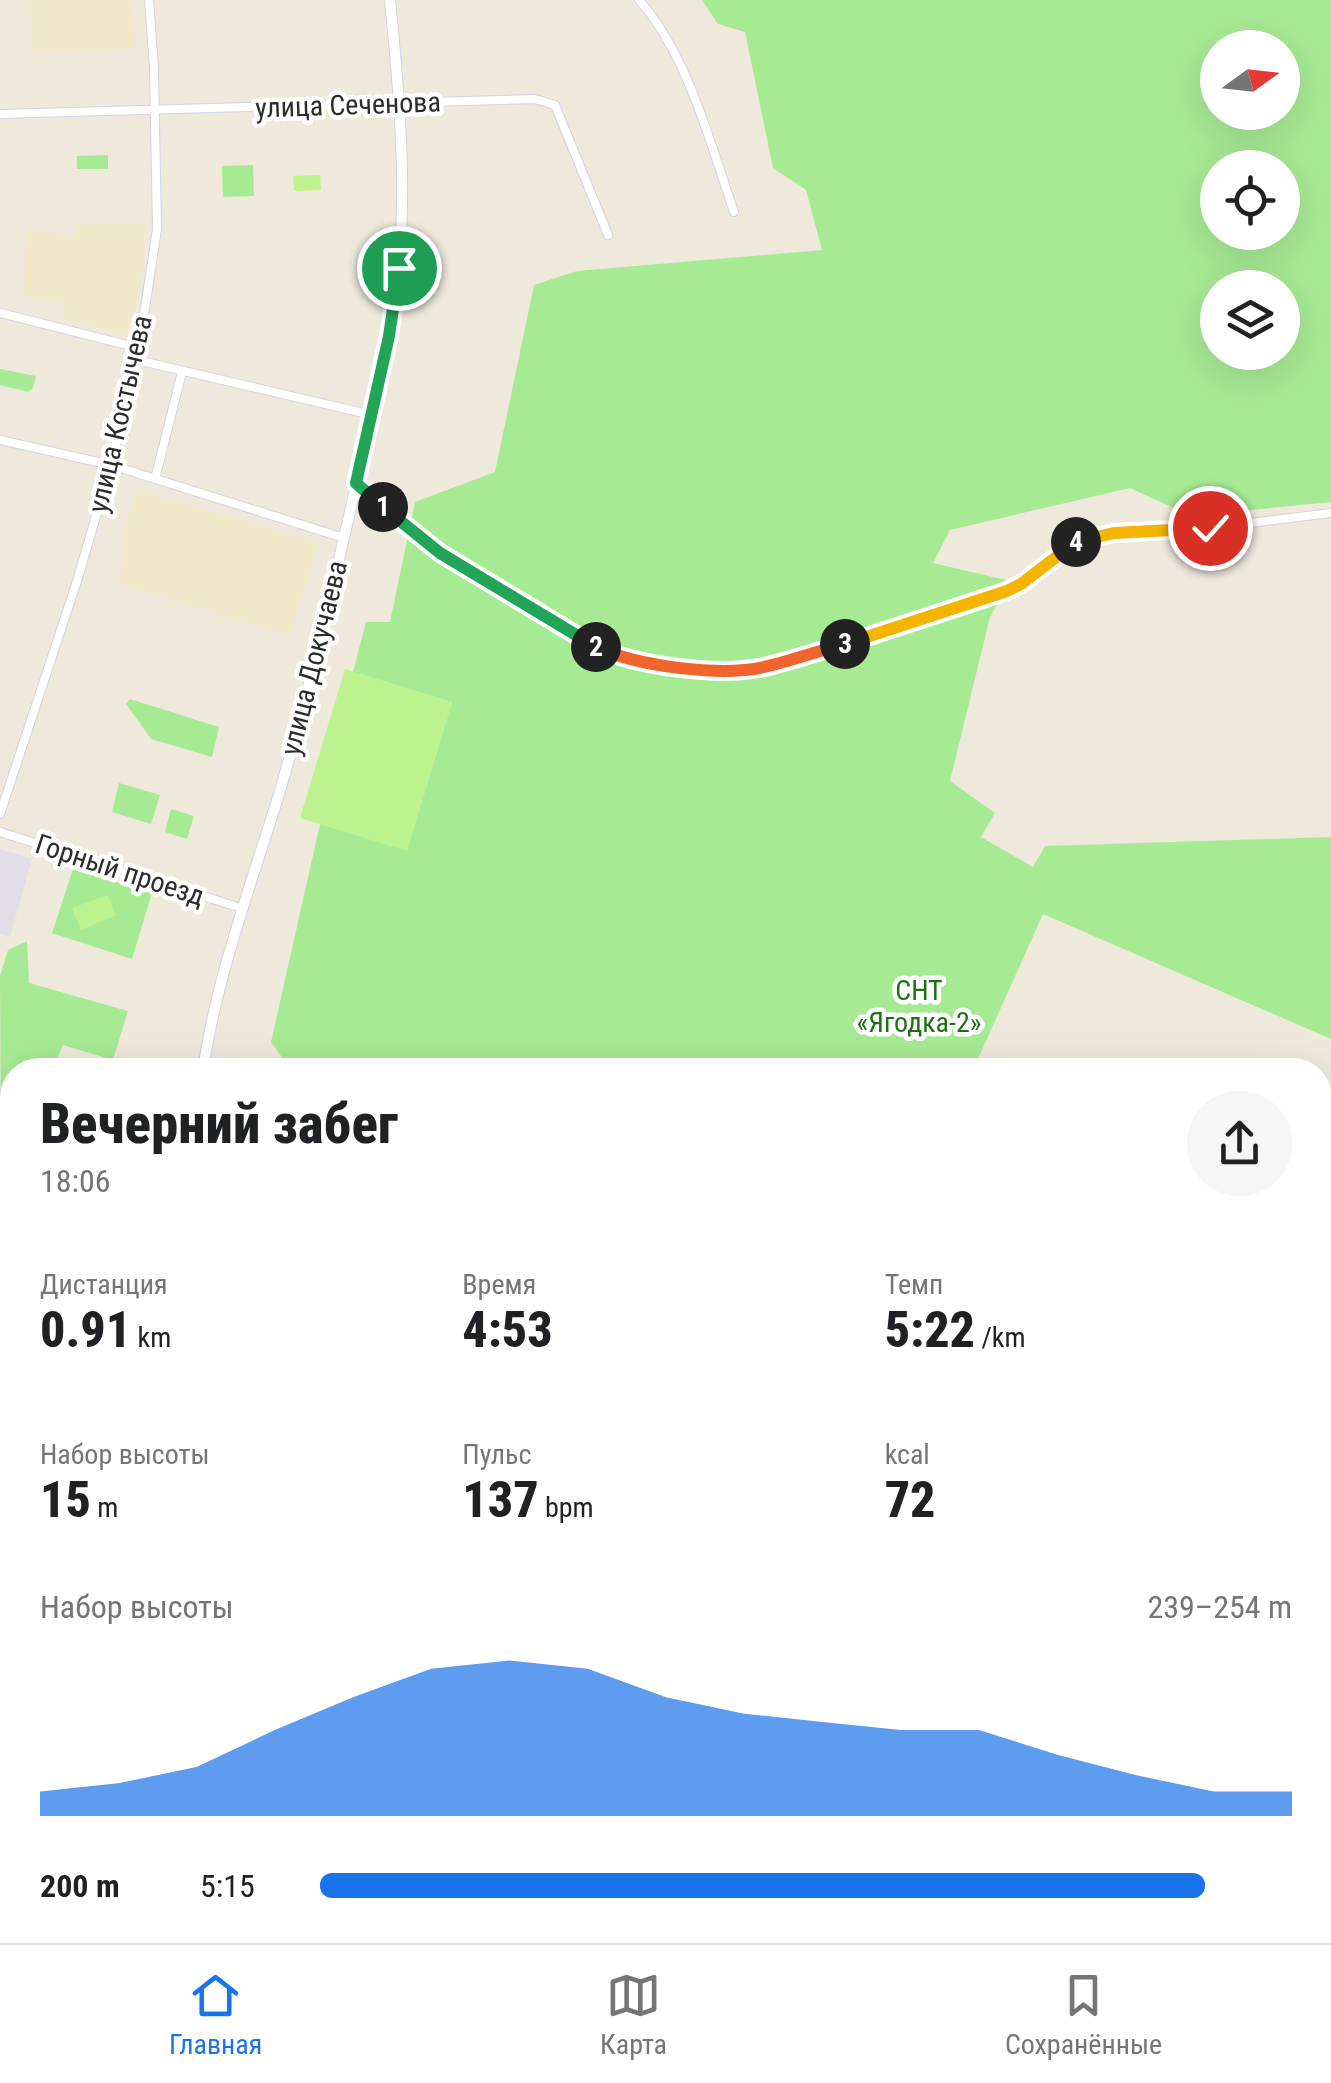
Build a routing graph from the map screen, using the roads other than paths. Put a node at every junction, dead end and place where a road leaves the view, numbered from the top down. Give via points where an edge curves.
1 (148, 0) edge
2 (390, 0) edge
3 (639, 0) edge
4 (398, 104) junction
5 (156, 111) junction
6 (0, 114) edge
7 (734, 212) dead end
8 (608, 235) dead end
9 (0, 313) edge
10 (139, 348) junction
11 (137, 360) junction
12 (182, 372) junction
13 (372, 415) junction
14 (0, 440) edge
15 (111, 465) junction
16 (156, 479) junction
17 (356, 483) junction
18 (1331, 513) edge
19 (344, 538) junction
20 (0, 814) edge
21 (0, 832) edge
22 (241, 908) junction
23 (205, 1058) edge

1 - 5 street, улица Костычева
2 - 4 main road, улица Докучаева
3 - 7 street via 694,98
4 - 5 street, улица Сеченова
4 - 8 street, улица Сеченова via 536,99 555,105
4 - 13 main road, улица Докучаева via 400,257
5 - 6 street, улица Сеченова
5 - 10 street, улица Костычева via 157,239
9 - 10 street
10 - 11 street, улица Костычева
11 - 12 street
11 - 15 street, улица Костычева
12 - 13 street
12 - 16 street
13 - 17 main road, улица Докучаева
14 - 15 street
15 - 16 street
15 - 20 street, улица Костычева
16 - 19 street
17 - 18 street via 440,553 592,644 630,659 694,670 759,668 1007,591 1090,536
17 - 19 main road, улица Докучаева
19 - 22 main road, улица Докучаева via 306,700
21 - 22 street, Горный проезд
22 - 23 main road, улица Докучаева

